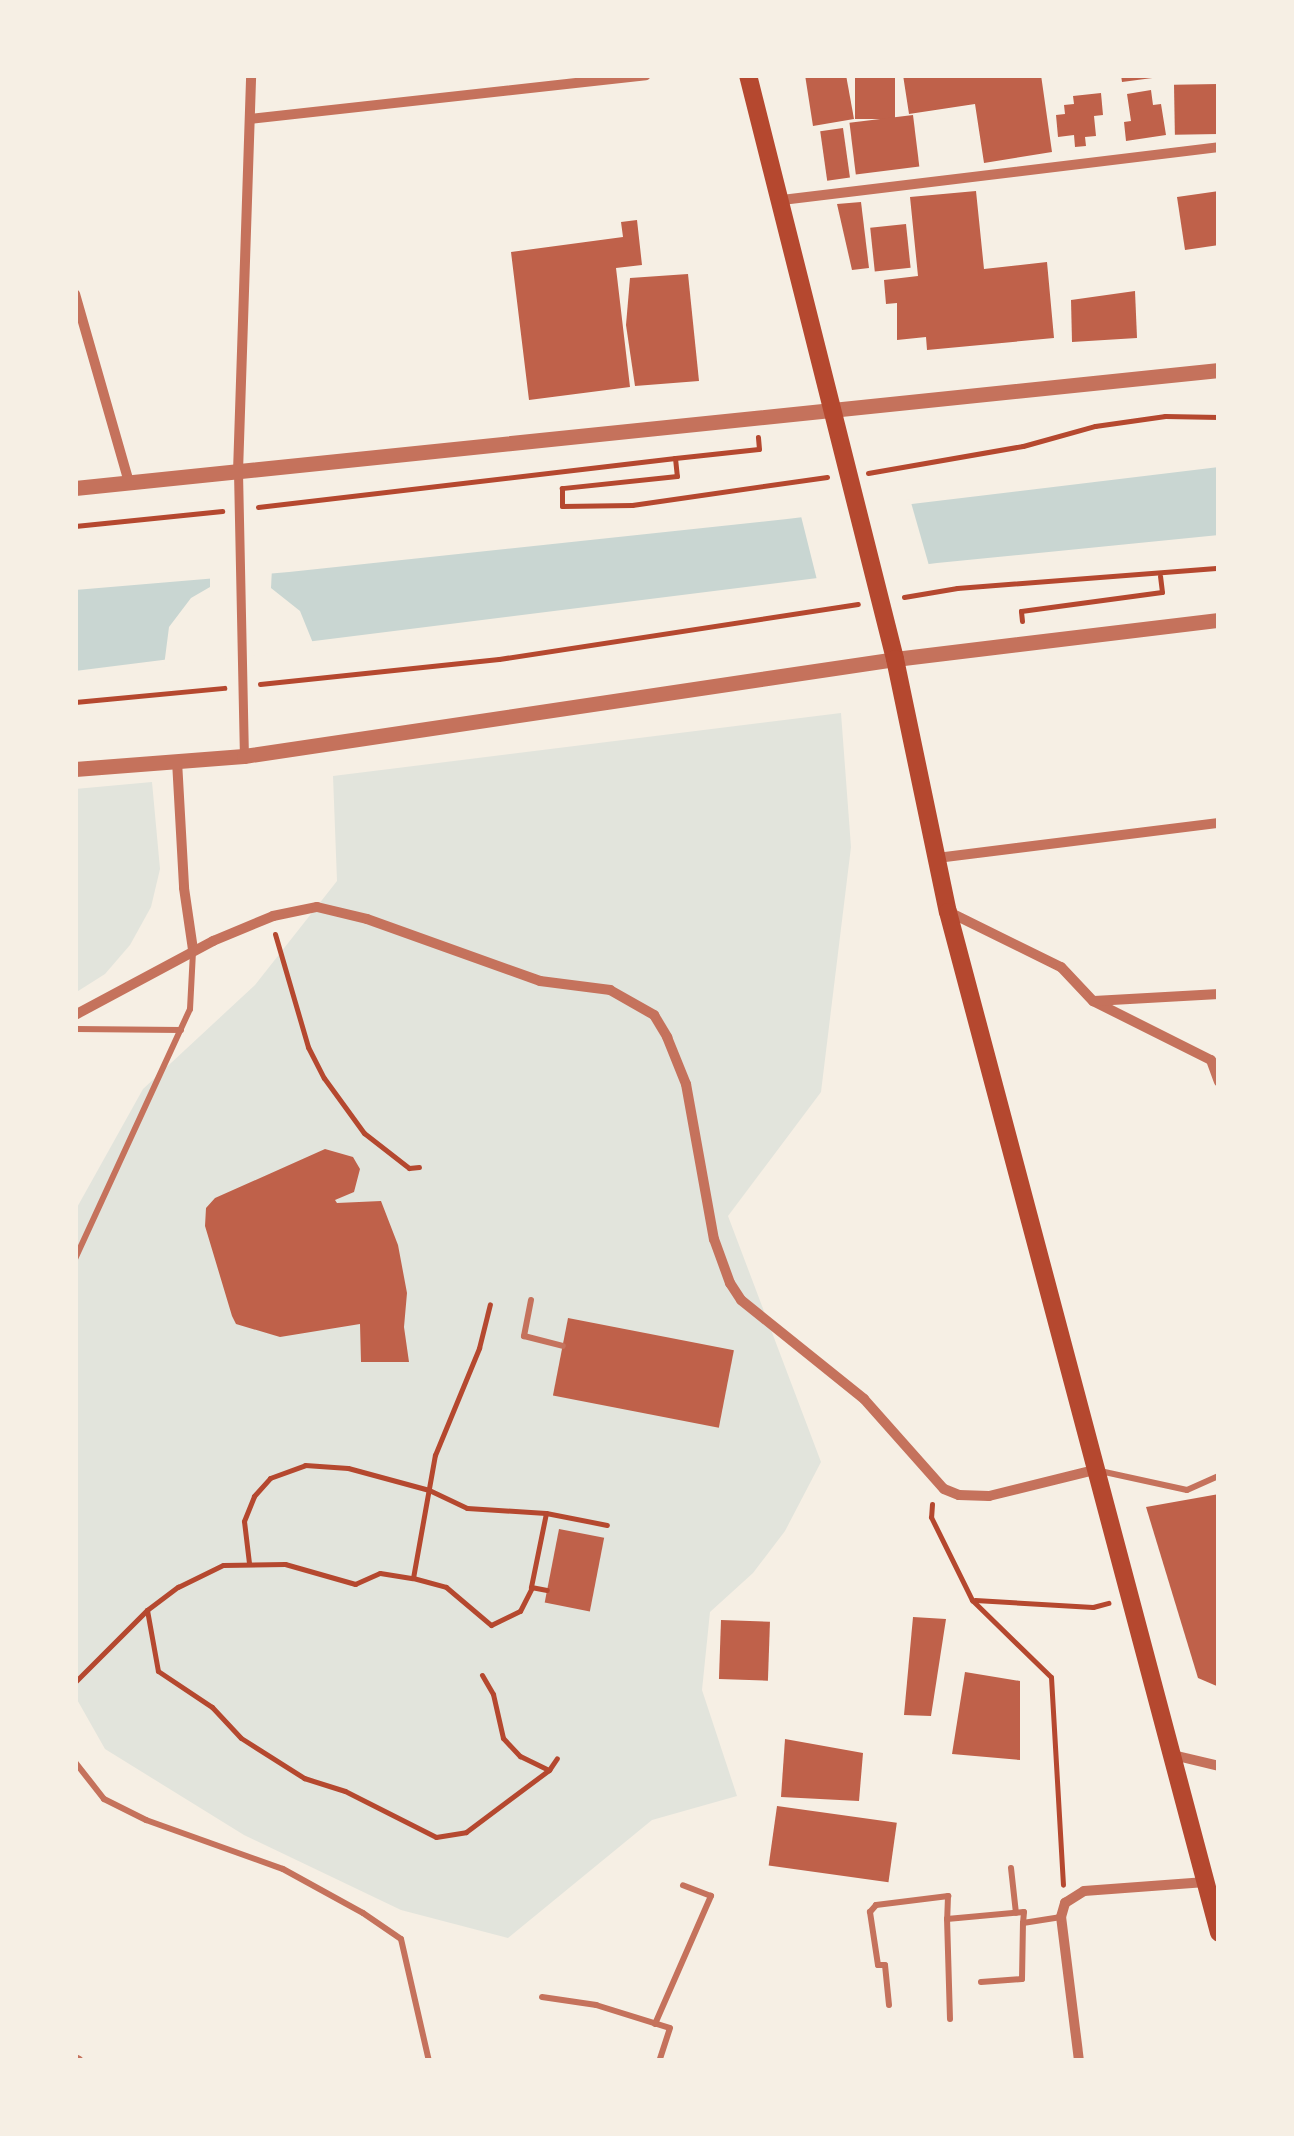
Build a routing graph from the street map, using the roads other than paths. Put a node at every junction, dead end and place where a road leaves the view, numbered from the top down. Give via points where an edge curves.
1 (252, 75) edge
2 (646, 75) edge
3 (748, 75) edge
4 (250, 119) junction
5 (1219, 147) edge
6 (782, 200) junction
7 (75, 294) edge
8 (80, 332) edge
9 (1219, 370) edge
10 (834, 411) junction
11 (238, 472) junction
12 (129, 482) junction
13 (75, 488) edge
14 (1219, 620) edge
15 (895, 660) junction
16 (244, 756) junction
17 (178, 761) junction
18 (75, 769) edge
19 (1219, 823) edge
20 (937, 858) junction
21 (948, 912) junction
22 (193, 950) junction
23 (1219, 994) edge
24 (1093, 1001) junction
25 (75, 1015) edge
26 (75, 1029) edge
27 (181, 1030) junction
28 (1219, 1082) edge
29 (75, 1259) edge
30 (531, 1300) dead end
31 (563, 1346) dead end
32 (1094, 1470) junction
33 (1219, 1476) edge
34 (1172, 1755) junction
35 (75, 1762) edge
36 (1219, 1766) edge
37 (1011, 1868) dead end
38 (1206, 1882) junction
39 (683, 1886) dead end
40 (1016, 1913) junction
41 (1062, 1917) junction
42 (947, 1919) junction
43 (1023, 1923) junction
44 (1219, 1933) edge
45 (981, 1982) dead end
46 (542, 1997) dead end
47 (888, 2006) dead end
48 (950, 2019) dead end
49 (655, 2024) junction
50 (429, 2061) edge
51 (658, 2061) edge
52 (1079, 2061) edge

1 - 4 street
2 - 4 street
3 - 6 main road
4 - 11 street
5 - 6 street
6 - 10 main road
7 - 8 street
8 - 12 street
9 - 10 street
10 - 11 street
10 - 15 main road
11 - 12 street
11 - 16 street
12 - 13 street
14 - 15 street
15 - 16 street
15 - 20 main road
16 - 17 street
17 - 18 street
17 - 22 street
19 - 20 street
20 - 21 main road
21 - 24 street via 1061,967
21 - 32 main road
22 - 25 street
22 - 27 lane via 194,989
22 - 32 street via 272,916 316,907 540,981 610,990 654,1016 686,1084 714,1239 742,1300 864,1399 932,1479 959,1495 989,1496
23 - 24 street
24 - 28 street via 1210,1060
26 - 27 lane
27 - 29 lane
30 - 31 lane via 524,1336
32 - 33 lane via 1187,1490
32 - 34 main road
34 - 36 street
34 - 38 main road
35 - 50 lane via 104,1800 282,1869 401,1940
37 - 40 lane
38 - 41 street via 1084,1891 1064,1903
38 - 44 main road
39 - 49 lane via 711,1896
40 - 42 lane
40 - 43 lane via 1024,1912
41 - 43 lane
41 - 52 street
42 - 47 lane via 948,1896 876,1905 870,1912
42 - 48 lane
43 - 45 lane via 1022,1978
46 - 49 lane
49 - 51 lane via 670,2028

